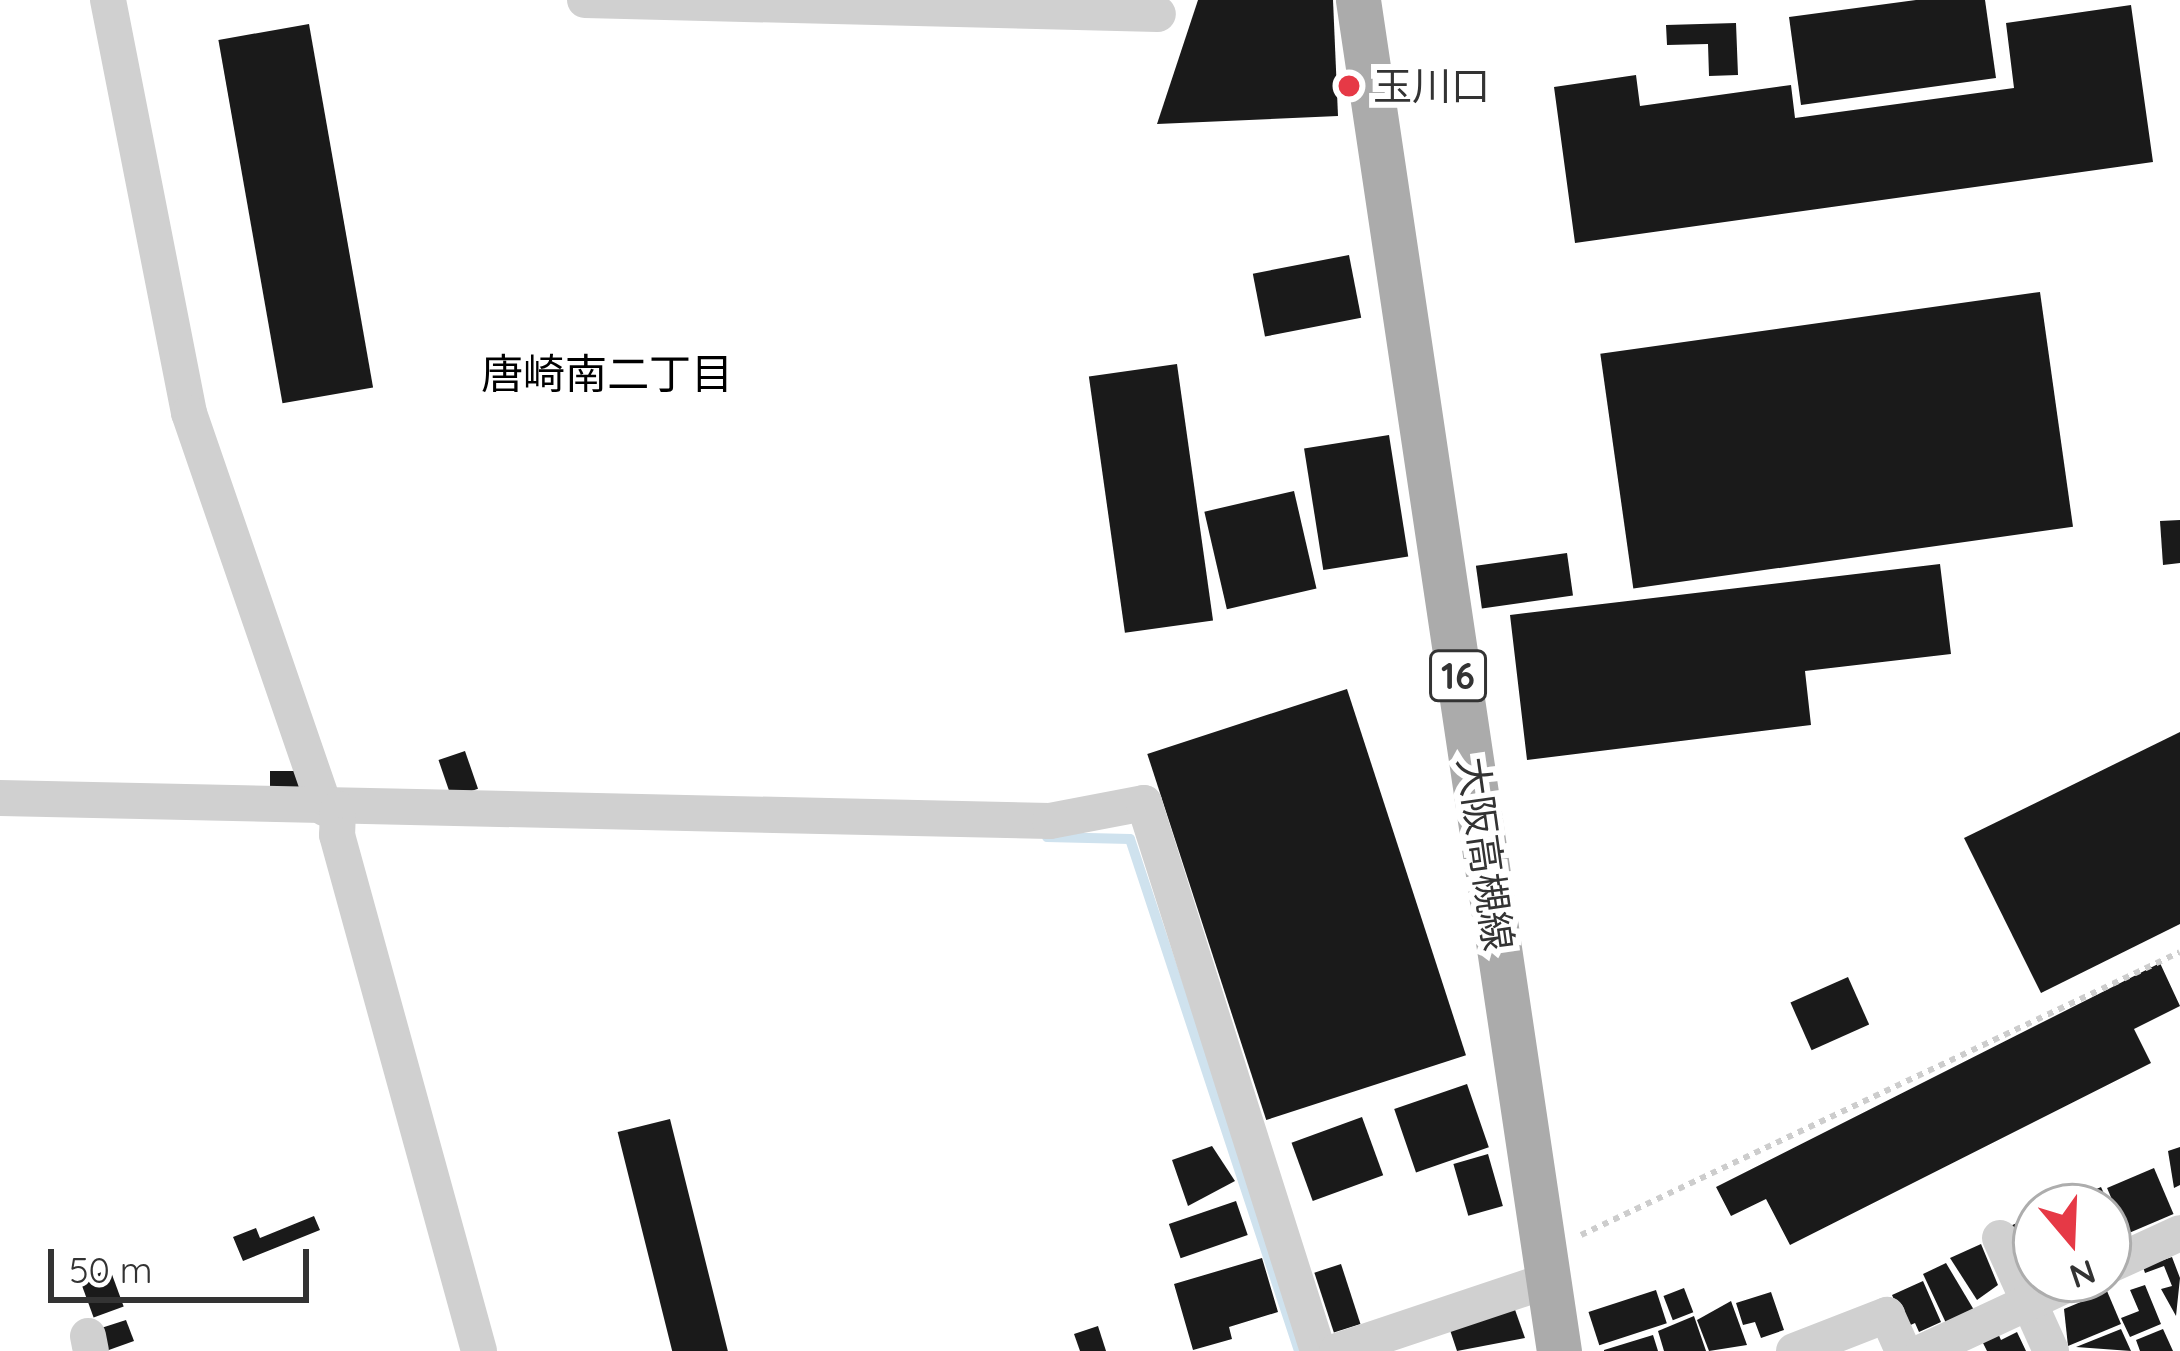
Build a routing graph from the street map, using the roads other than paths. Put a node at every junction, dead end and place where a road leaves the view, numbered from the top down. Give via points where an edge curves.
1 (109, 0) edge
2 (585, 0) edge
3 (1358, 0) edge
4 (1158, 14) dead end
5 (0, 798) edge
6 (331, 808) junction
7 (2180, 1233) edge
8 (2000, 1238) dead end
9 (2132, 1255) edge
10 (2012, 1265) edge
11 (1547, 1266) junction
12 (2029, 1303) joint
13 (479, 1351) edge
14 (1318, 1351) edge
15 (1337, 1351) edge
16 (1559, 1351) edge
17 (1794, 1351) edge
18 (1903, 1351) edge
19 (1924, 1351) edge
20 (2051, 1351) edge

1 - 6 street via 189,413
2 - 4 street
3 - 11 main road, 大阪高槻線 / 16
5 - 6 street
6 - 13 street
6 - 14 street via 1050,821 1144,803
7 - 9 street
8 - 10 street
11 - 15 street
11 - 16 main road, 大阪高槻線 / 16
12 - 19 street
12 - 20 street
17 - 18 street via 1887,1315

